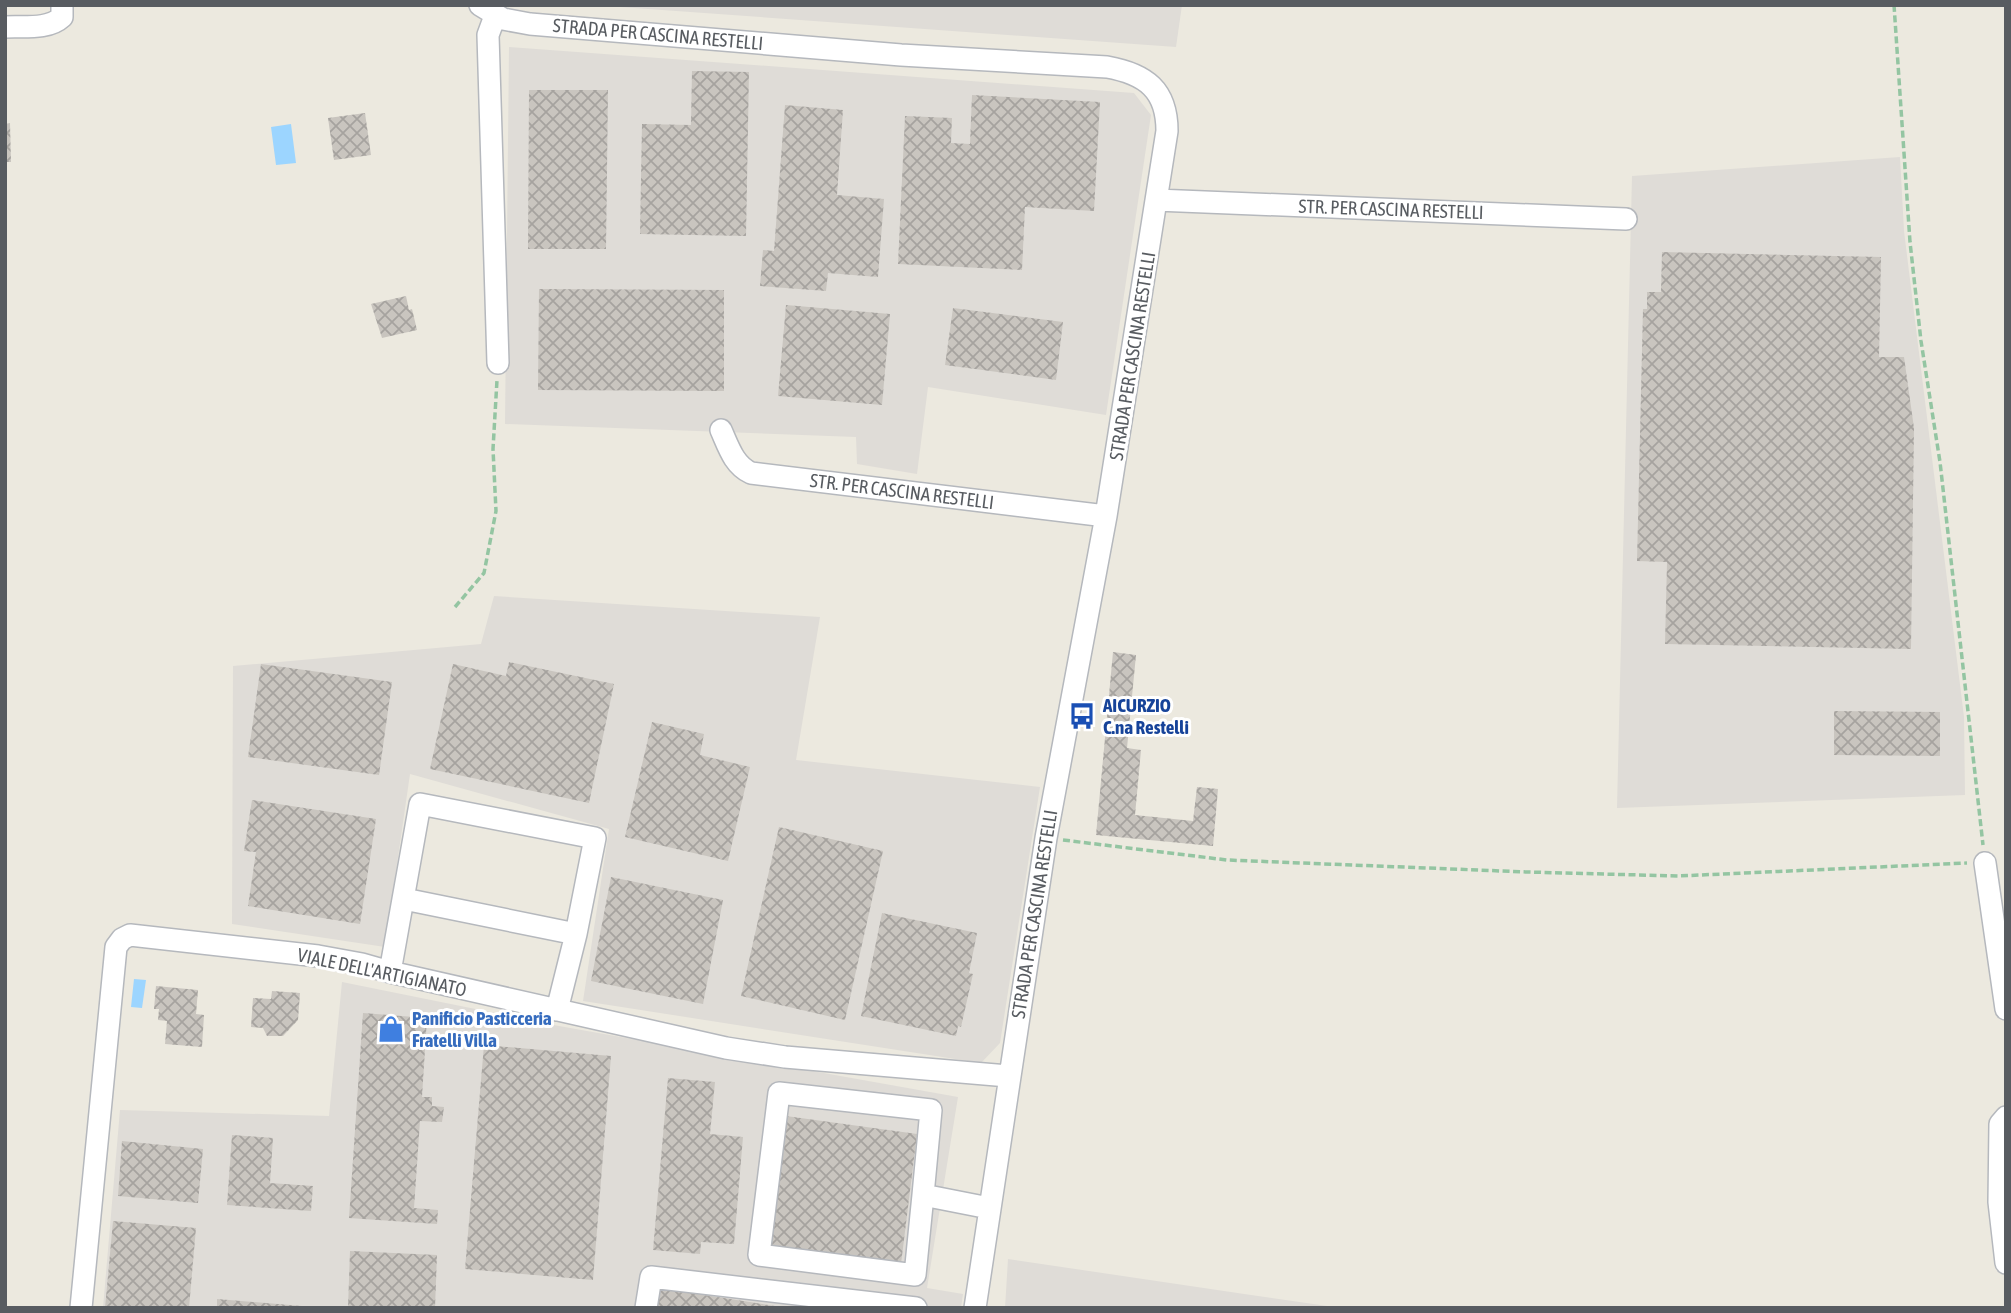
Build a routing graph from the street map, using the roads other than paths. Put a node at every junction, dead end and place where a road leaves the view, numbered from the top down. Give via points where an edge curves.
1 (62, 5) edge
2 (488, 11) edge
3 (5, 27) edge
4 (1156, 200) junction
5 (1626, 219) dead end
6 (498, 363) road end
7 (722, 430) dead end
8 (1106, 516) junction
9 (1985, 863) road end
10 (404, 899) junction
11 (576, 934) junction
12 (390, 972) junction
13 (2006, 1009) edge
14 (557, 1010) junction
15 (1008, 1076) junction
16 (2006, 1117) edge
17 (923, 1195) junction
18 (989, 1208) junction
19 (2006, 1263) edge
20 (976, 1305) edge
21 (81, 1308) edge
22 (646, 1308) edge
23 (916, 1308) edge

1 - 3 street via 62,17 56,22
2 - 4 street, STRADA PER CASCINA RESTELLI via 530,24 1129,72 1156,90 1166,114
2 - 6 street
4 - 5 street, STR. PER CASCINA RESTELLI
4 - 8 street, STRADA PER CASCINA RESTELLI
7 - 8 street, STR. PER CASCINA RESTELLI via 733,457 751,473
8 - 15 street, STRADA PER CASCINA RESTELLI via 1046,838
9 - 13 street
10 - 11 street
10 - 11 street via 420,804 596,838
10 - 12 street
11 - 14 street
12 - 14 street, VIALE DELL'ARTIGIANATO
12 - 21 street, VIALE DELL'ARTIGIANATO via 318,956 144,936 122,939 116,947
14 - 15 street, VIALE DELL'ARTIGIANATO via 785,1057
15 - 18 street, STRADA PER CASCINA RESTELLI
16 - 19 street via 2000,1124 1999,1202
17 - 17 street via 915,1275 759,1255 779,1093 931,1110
17 - 18 street
18 - 20 street, STRADA PER CASCINA RESTELLI
22 - 23 street via 651,1277

